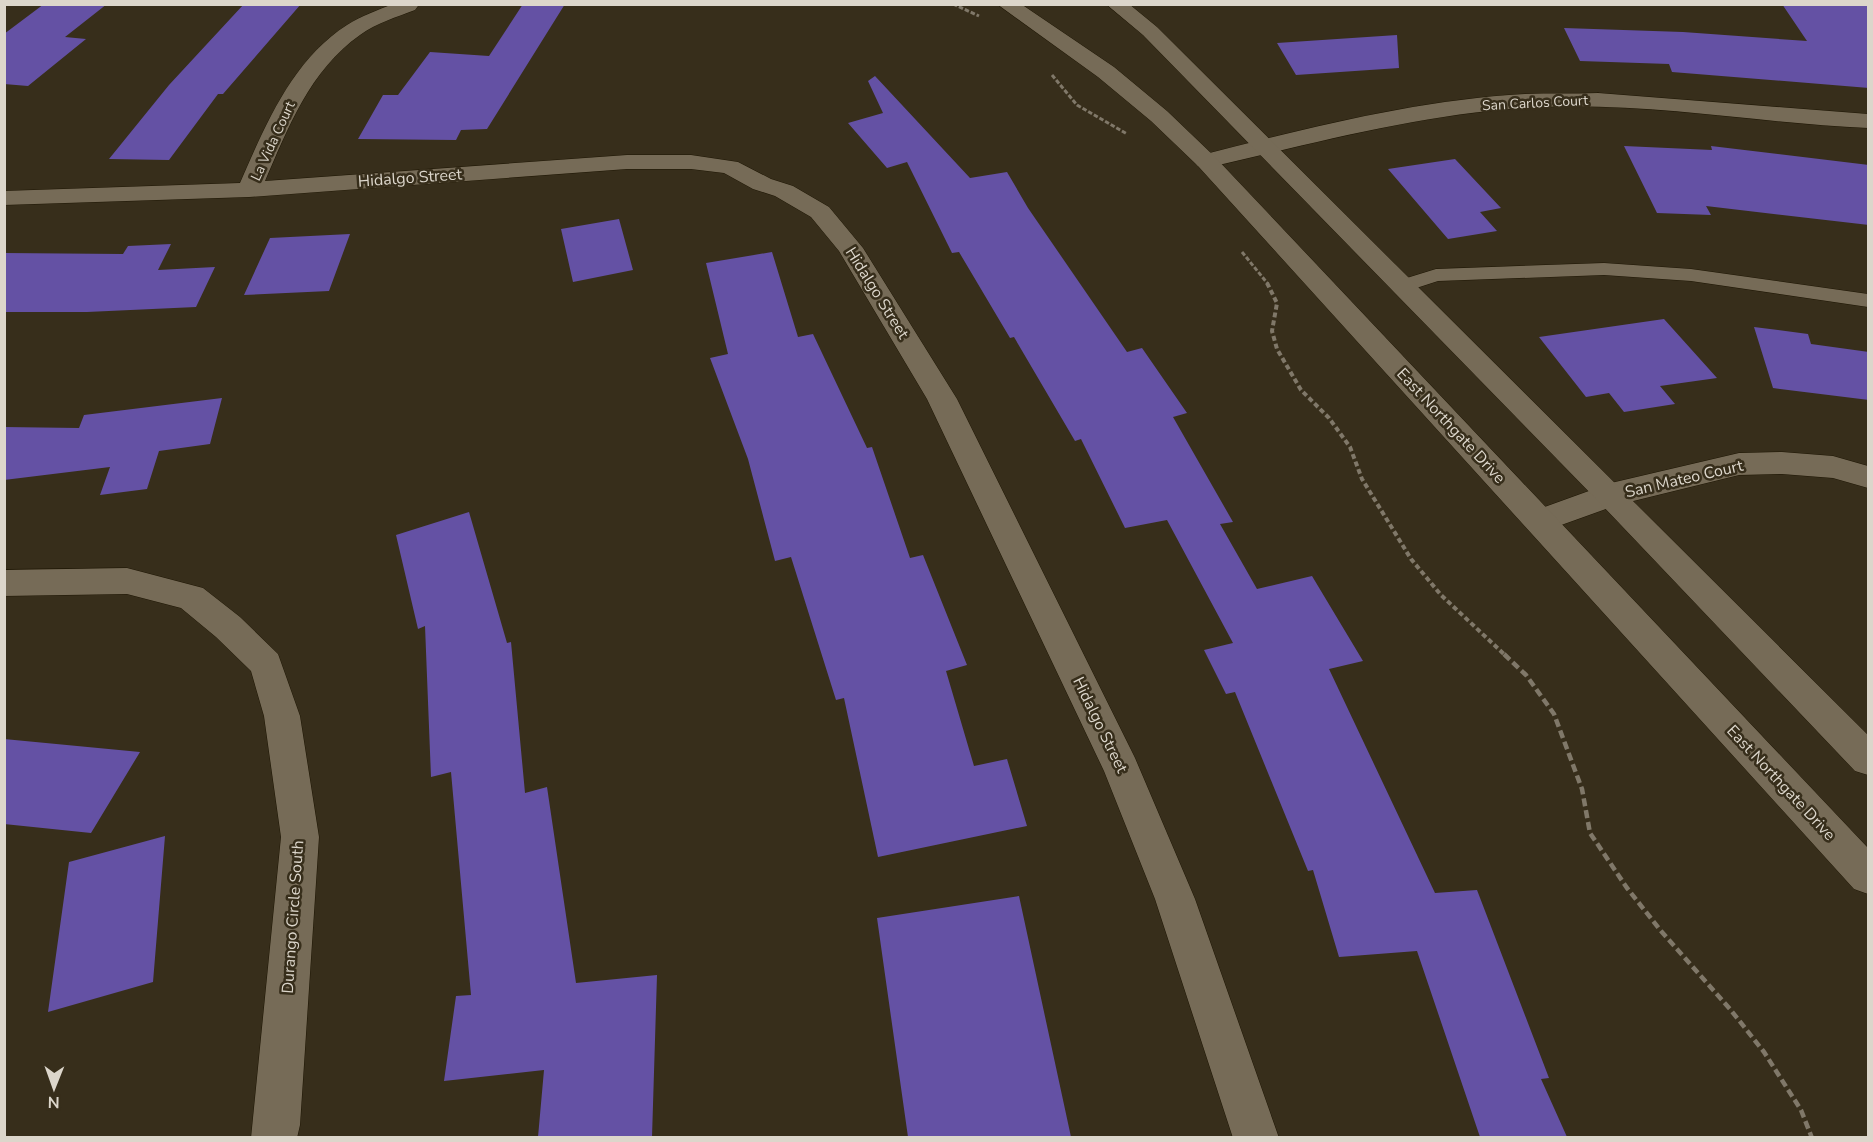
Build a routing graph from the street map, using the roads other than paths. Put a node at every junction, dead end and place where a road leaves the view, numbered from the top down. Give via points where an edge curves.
1 (1007, 4) edge
2 (1116, 4) edge
3 (408, 6) edge
4 (1869, 121) edge
5 (1265, 148) junction
6 (1206, 161) junction
7 (249, 190) junction
8 (4, 198) edge
9 (1404, 286) junction
10 (1869, 301) edge
11 (1869, 477) edge
12 (1611, 495) junction
13 (1539, 520) junction
14 (4, 583) edge
15 (1869, 759) edge
16 (1869, 876) edge
17 (274, 1137) edge
18 (1256, 1137) edge

1 - 6 street, East Northgate Drive via 1106,72
2 - 5 street via 1150,31
3 - 7 street, La Vida Court via 354,29 329,49 296,93
4 - 5 street, San Carlos Court via 1598,100 1524,101 1374,122
5 - 6 street, San Carlos Court
5 - 9 street
6 - 13 street, East Northgate Drive
7 - 8 street, Hidalgo Street
7 - 18 street, Hidalgo Street via 627,162 691,162 729,167 784,190 820,212 850,248 942,399 1122,770 1174,899
9 - 10 lane via 1436,275 1604,269 1691,275
9 - 12 street
11 - 12 street, San Mateo Court via 1833,467 1739,464
12 - 13 street, San Mateo Court
12 - 15 street
13 - 16 street, East Northgate Drive
14 - 17 street, Durango Circle South via 127,581 190,597 266,664 282,716 300,837

